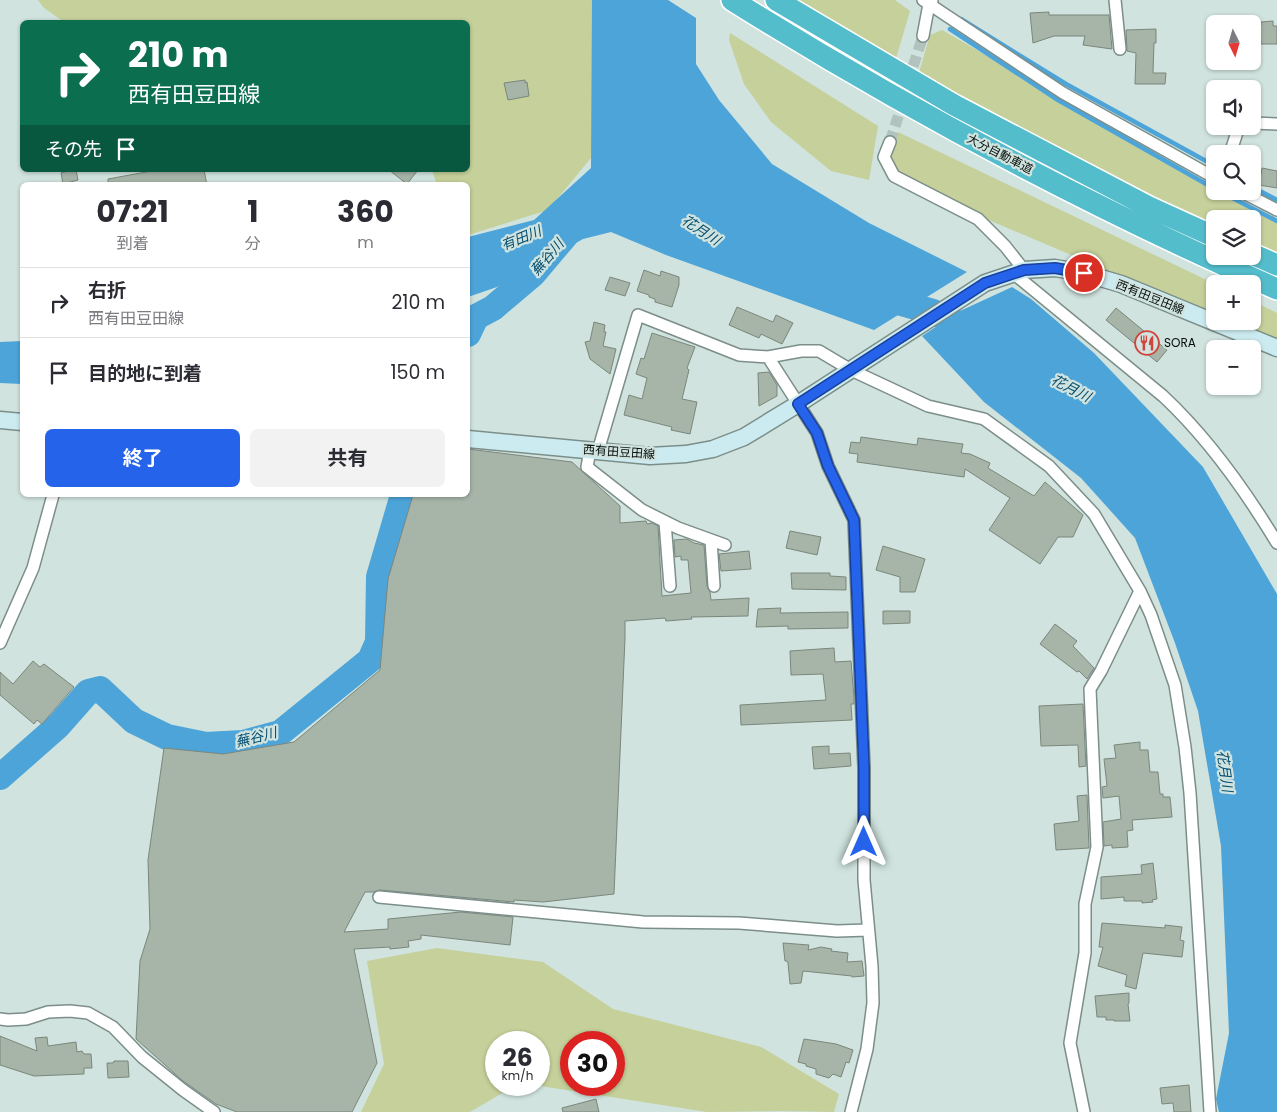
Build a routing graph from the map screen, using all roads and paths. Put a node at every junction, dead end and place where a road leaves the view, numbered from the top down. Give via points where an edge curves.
1 (732, 0) edge
2 (776, 0) edge
3 (1115, 0) edge
4 (928, 1) edge
5 (923, 36) tunnel mouth
6 (1120, 49) dead end
7 (1261, 124) edge
8 (1277, 124) edge
9 (890, 142) tunnel mouth
10 (1206, 173) edge
11 (1258, 200) edge
12 (1277, 210) edge
13 (1206, 233) edge
14 (1261, 258) edge
15 (1277, 265) edge
16 (1018, 272) junction
17 (1277, 288) edge
18 (1277, 348) edge
19 (768, 357) junction
20 (857, 366) junction
21 (798, 404) junction
22 (0, 420) edge
23 (20, 422) edge
24 (470, 439) edge
25 (594, 450) junction
26 (52, 497) edge
27 (665, 522) junction
28 (711, 540) junction
29 (1277, 543) edge
30 (725, 545) dead end
31 (670, 586) dead end
32 (714, 586) dead end
33 (1140, 591) junction
34 (0, 643) edge
35 (379, 897) dead end
36 (868, 930) junction
37 (0, 1019) edge
38 (214, 1112) edge
39 (850, 1112) edge
40 (1084, 1112) edge
41 (1210, 1112) edge

1 - 17 highway, 大分自動車道 via 945,125 1139,225
2 - 13 highway, 大分自動車道 via 954,105 1149,207
3 - 6 street
4 - 5 street
4 - 10 street via 1063,93
7 - 8 street
9 - 16 street via 884,157 894,176 978,219 1005,246
11 - 12 street
14 - 15 highway
16 - 18 main road, 西有田豆田線 via 1055,268 1084,273 1121,284
16 - 20 main road, 西有田豆田線 via 985,283
16 - 29 street via 1185,416 1236,480
19 - 20 street via 819,351
19 - 21 street
19 - 25 street via 738,355 638,316
20 - 21 main road, 西有田豆田線
20 - 33 street via 928,406 984,419 1049,466 1094,514
21 - 25 main road, 西有田豆田線 via 744,438 713,449 650,456
21 - 36 street via 817,433 828,466 854,520
22 - 23 main road
24 - 25 main road, 西有田豆田線
25 - 27 street via 587,467 642,510
26 - 34 street via 33,568
27 - 28 street
27 - 31 street
28 - 30 street
28 - 32 street
33 - 40 street via 1090,688 1097,847 1085,904 1085,952 1070,1044
33 - 41 street via 1174,684 1186,746
35 - 36 street via 643,922
36 - 39 street via 873,1003 867,1049
37 - 38 street via 26,1019 48,1012 88,1013 113,1027 142,1057

